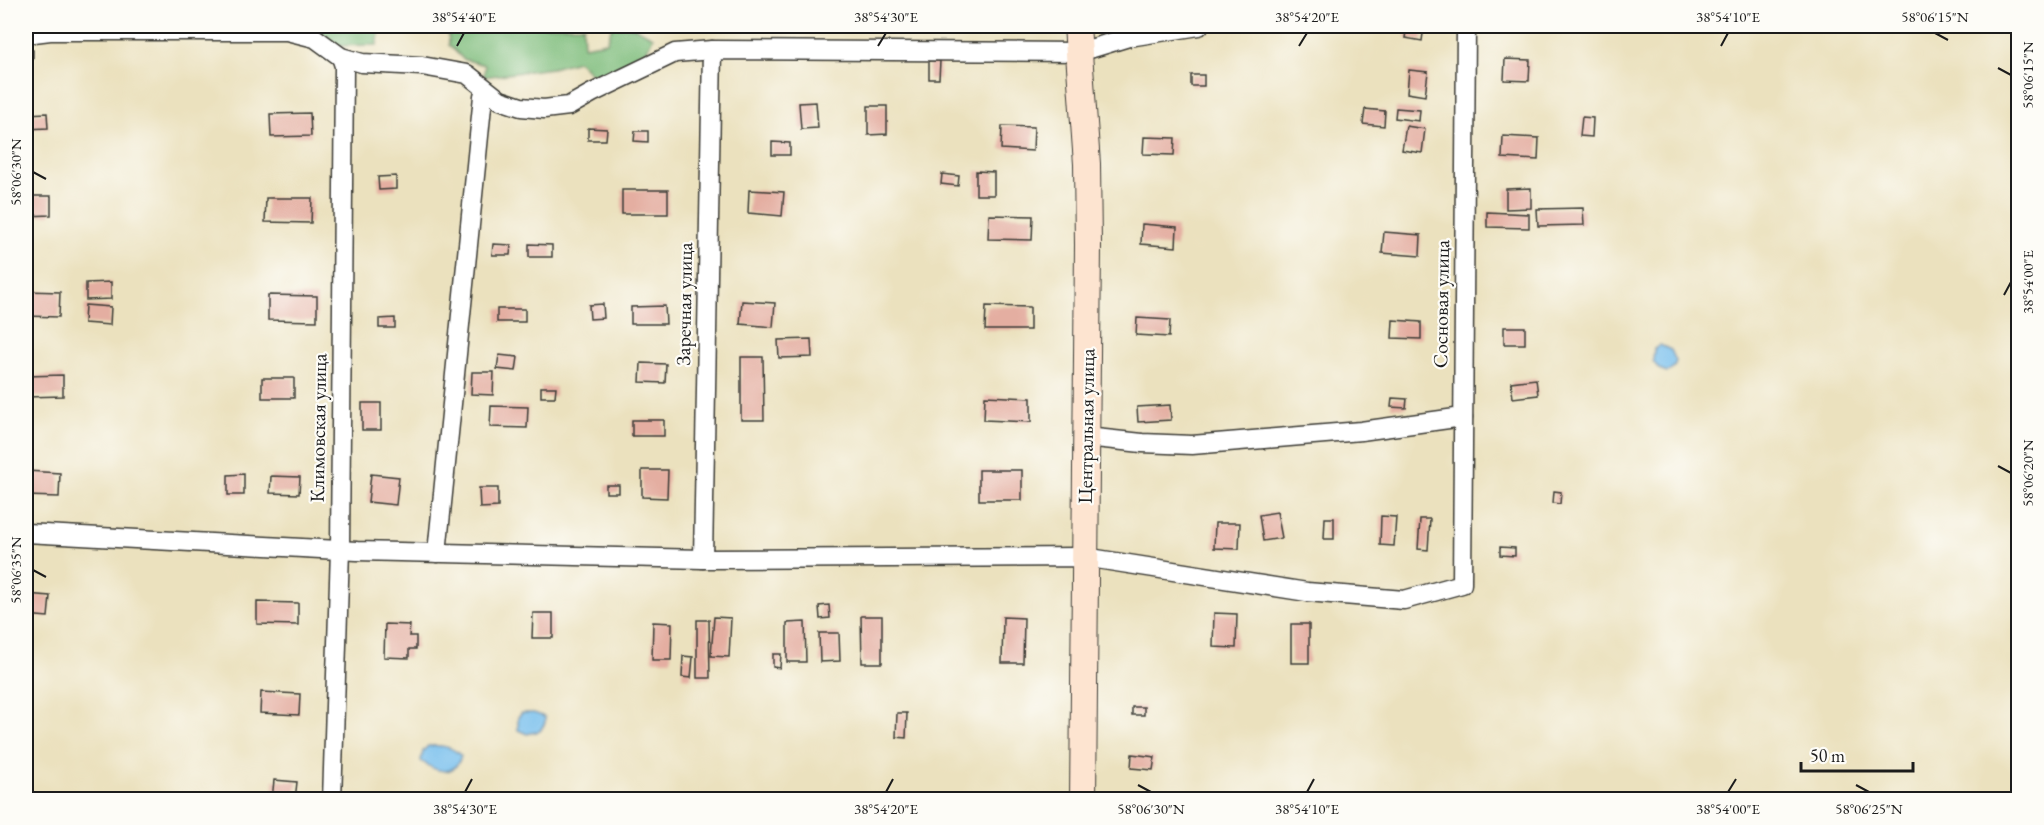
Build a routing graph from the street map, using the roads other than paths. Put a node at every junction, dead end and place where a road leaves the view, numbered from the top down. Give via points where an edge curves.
1 (1077, 26) edge
2 (1199, 26) edge
3 (1466, 26) edge
4 (26, 34) edge
5 (711, 50) junction
6 (1080, 52) junction
7 (341, 57) junction
8 (485, 90) junction
9 (1463, 417) junction
10 (1086, 437) junction
11 (26, 533) edge
12 (340, 550) junction
13 (437, 553) junction
14 (1084, 557) junction
15 (703, 559) junction
16 (332, 800) edge
17 (1083, 800) edge

1 - 6 street, Центральная улица
2 - 6 street via 1129,37
3 - 9 street, Сосновая улица
4 - 7 street via 287,31 315,38
5 - 6 street
5 - 8 street via 675,53 569,106 521,107
5 - 15 street, Заречная улица
6 - 10 street, Центральная улица via 1088,222
7 - 8 street via 362,63 422,66 467,74
7 - 12 street, Климовская улица via 344,66
8 - 13 street
9 - 10 street via 1361,431 1192,445
9 - 14 street, Сосновая улица via 1462,584 1404,600 1307,592
10 - 14 street, Центральная улица
11 - 12 street
12 - 13 street
12 - 16 street, Климовская улица
13 - 15 street
14 - 15 street
14 - 17 street, Центральная улица

